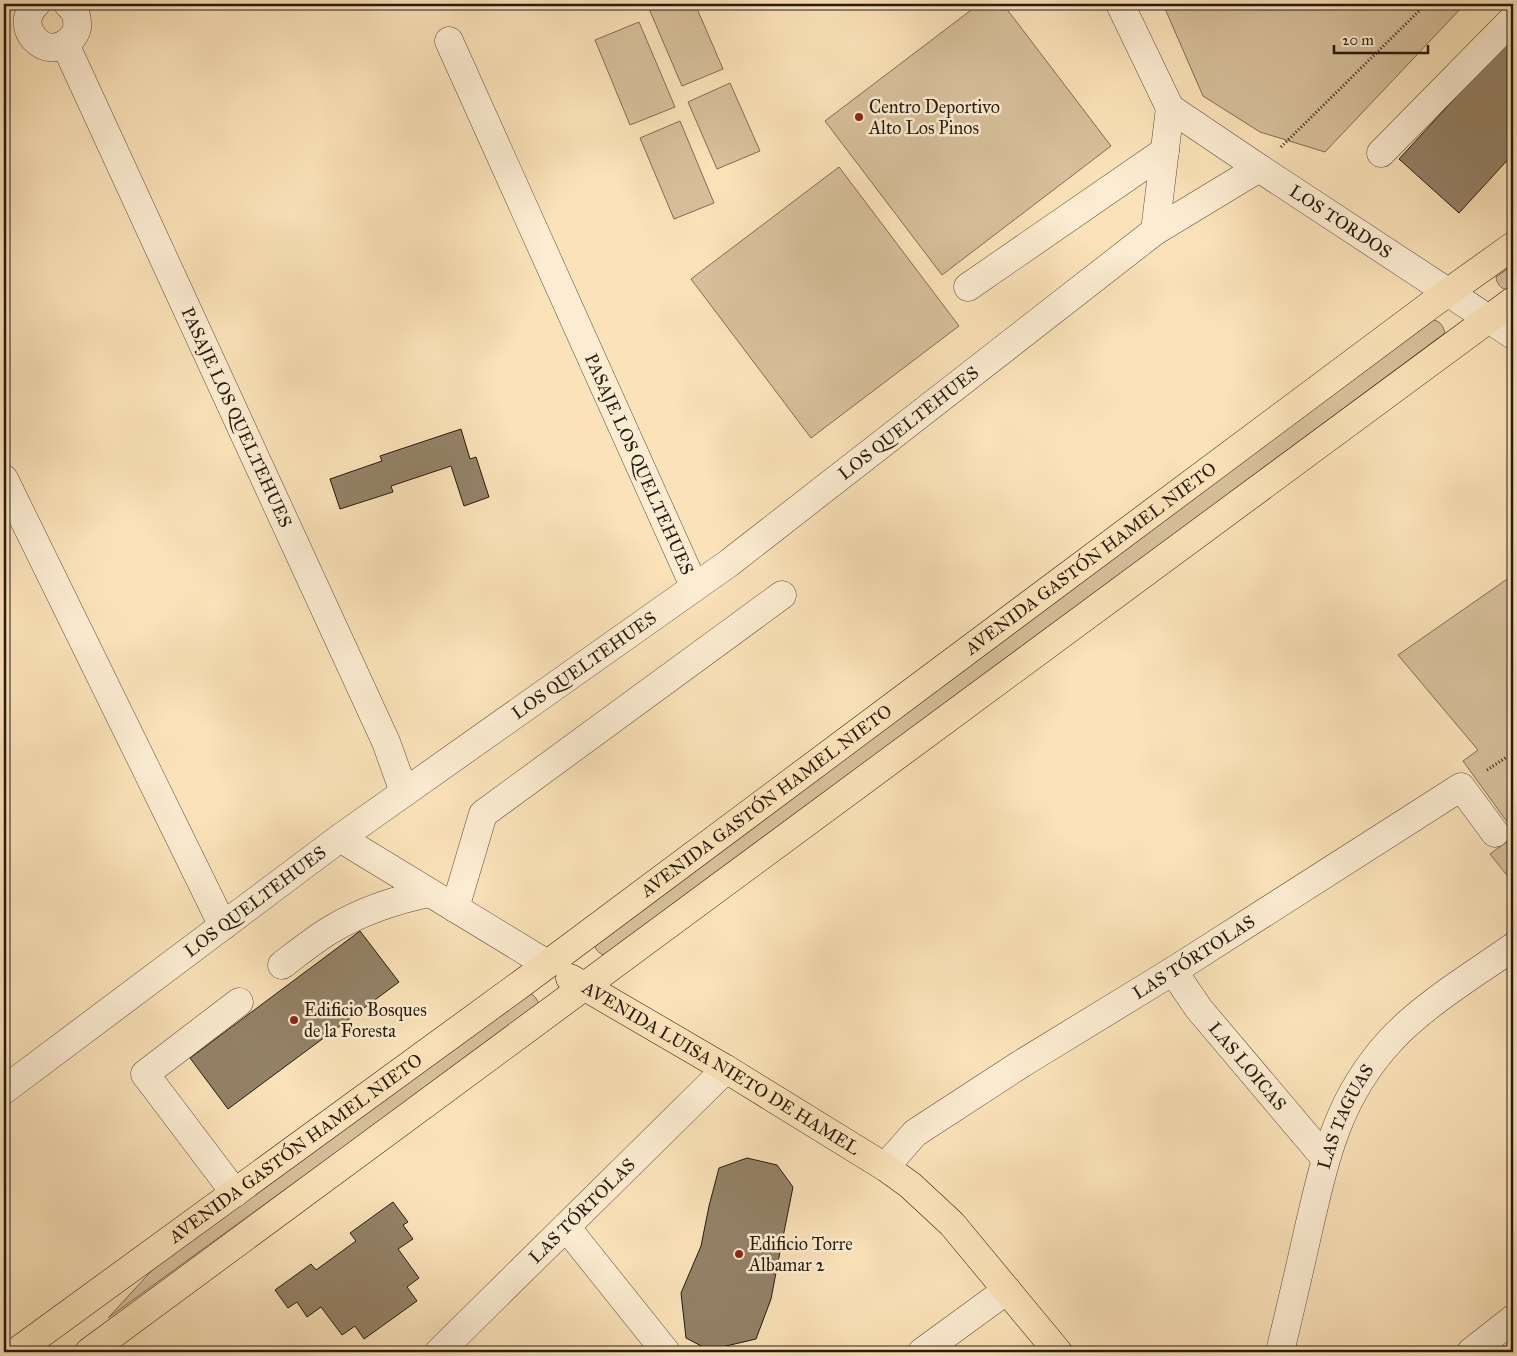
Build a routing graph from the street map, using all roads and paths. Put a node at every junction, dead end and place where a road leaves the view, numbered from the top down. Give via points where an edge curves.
1 (36, 4) edge
2 (68, 4) edge
3 (1120, 4) edge
4 (1426, 4) edge
5 (1513, 20) edge
6 (449, 41) dead end
7 (65, 44) junction
8 (1170, 108) junction
9 (1165, 151) junction
10 (1381, 154) dead end
11 (1259, 168) junction
12 (1155, 231) junction
13 (1513, 246) edge
14 (968, 287) dead end
15 (1448, 292) junction
16 (1513, 301) edge
17 (1488, 319) junction
18 (1513, 334) edge
19 (4, 479) edge
20 (694, 586) junction
21 (782, 595) dead end
22 (404, 792) junction
23 (1495, 833) dead end
24 (340, 838) junction
25 (429, 893) junction
26 (455, 908) junction
27 (223, 926) junction
28 (1513, 947) edge
29 (547, 964) junction
30 (282, 965) dead end
31 (1173, 971) junction
32 (584, 986) junction
33 (239, 1002) dead end
34 (726, 1069) junction
35 (6, 1081) edge
36 (1325, 1158) junction
37 (885, 1167) junction
38 (235, 1192) junction
39 (566, 1227) junction
40 (1007, 1290) junction
41 (1513, 1319) edge
42 (16, 1352) edge
43 (89, 1352) edge
44 (439, 1352) edge
45 (666, 1352) edge
46 (922, 1352) edge
47 (1058, 1352) edge
48 (1280, 1352) edge
49 (1470, 1352) edge

1 - 7 street via 27,20 32,36 48,47
2 - 7 street via 77,17 76,30
3 - 8 street
4 - 11 path
5 - 10 street
6 - 20 street, PASAJE LOS QUELTEHUES
7 - 22 street, PASAJE LOS QUELTEHUES via 386,742
8 - 9 street
8 - 11 street, LOS TORDOS
9 - 12 street
9 - 14 street
11 - 12 street, LOS QUELTEHUES
11 - 15 street, LOS TORDOS
12 - 20 street, LOS QUELTEHUES via 729,563
13 - 15 main road, AVENIDA GASTÓN HAMEL NIETO
15 - 17 street, LOS TORDOS
15 - 29 main road, AVENIDA GASTÓN HAMEL NIETO
16 - 17 main road
17 - 18 street, LOS TORDOS
17 - 32 main road
19 - 27 street
20 - 22 street, LOS QUELTEHUES
21 - 26 street via 483,814
22 - 24 street, LOS QUELTEHUES
23 - 31 street, LAS TÓRTOLAS via 1461,787
24 - 25 street, AVENIDA LUISA NIETO DE HAMEL
24 - 27 street, LOS QUELTEHUES
25 - 26 street, AVENIDA LUISA NIETO DE HAMEL
25 - 30 street via 358,915 332,929
26 - 29 street, AVENIDA LUISA NIETO DE HAMEL
27 - 35 street, LOS QUELTEHUES
28 - 36 street, LAS TAGUAS via 1413,1019 1390,1040 1351,1094
29 - 32 main road, AVENIDA LUISA NIETO DE HAMEL
29 - 38 main road, AVENIDA GASTÓN HAMEL NIETO
31 - 36 street, LAS LOICAS via 1200,1009
31 - 37 street, LAS TÓRTOLAS via 915,1133
32 - 34 main road, AVENIDA LUISA NIETO DE HAMEL
32 - 43 main road
33 - 38 street via 145,1074
34 - 37 main road, AVENIDA LUISA NIETO DE HAMEL
34 - 39 street, LAS TÓRTOLAS
36 - 48 street, LAS TAGUAS
37 - 40 main road, AVENIDA LUISA NIETO DE HAMEL via 952,1224
38 - 42 main road, AVENIDA GASTÓN HAMEL NIETO
39 - 44 street, LAS TÓRTOLAS
39 - 45 street
40 - 46 street
40 - 47 main road, AVENIDA LUISA NIETO DE HAMEL
41 - 49 street

